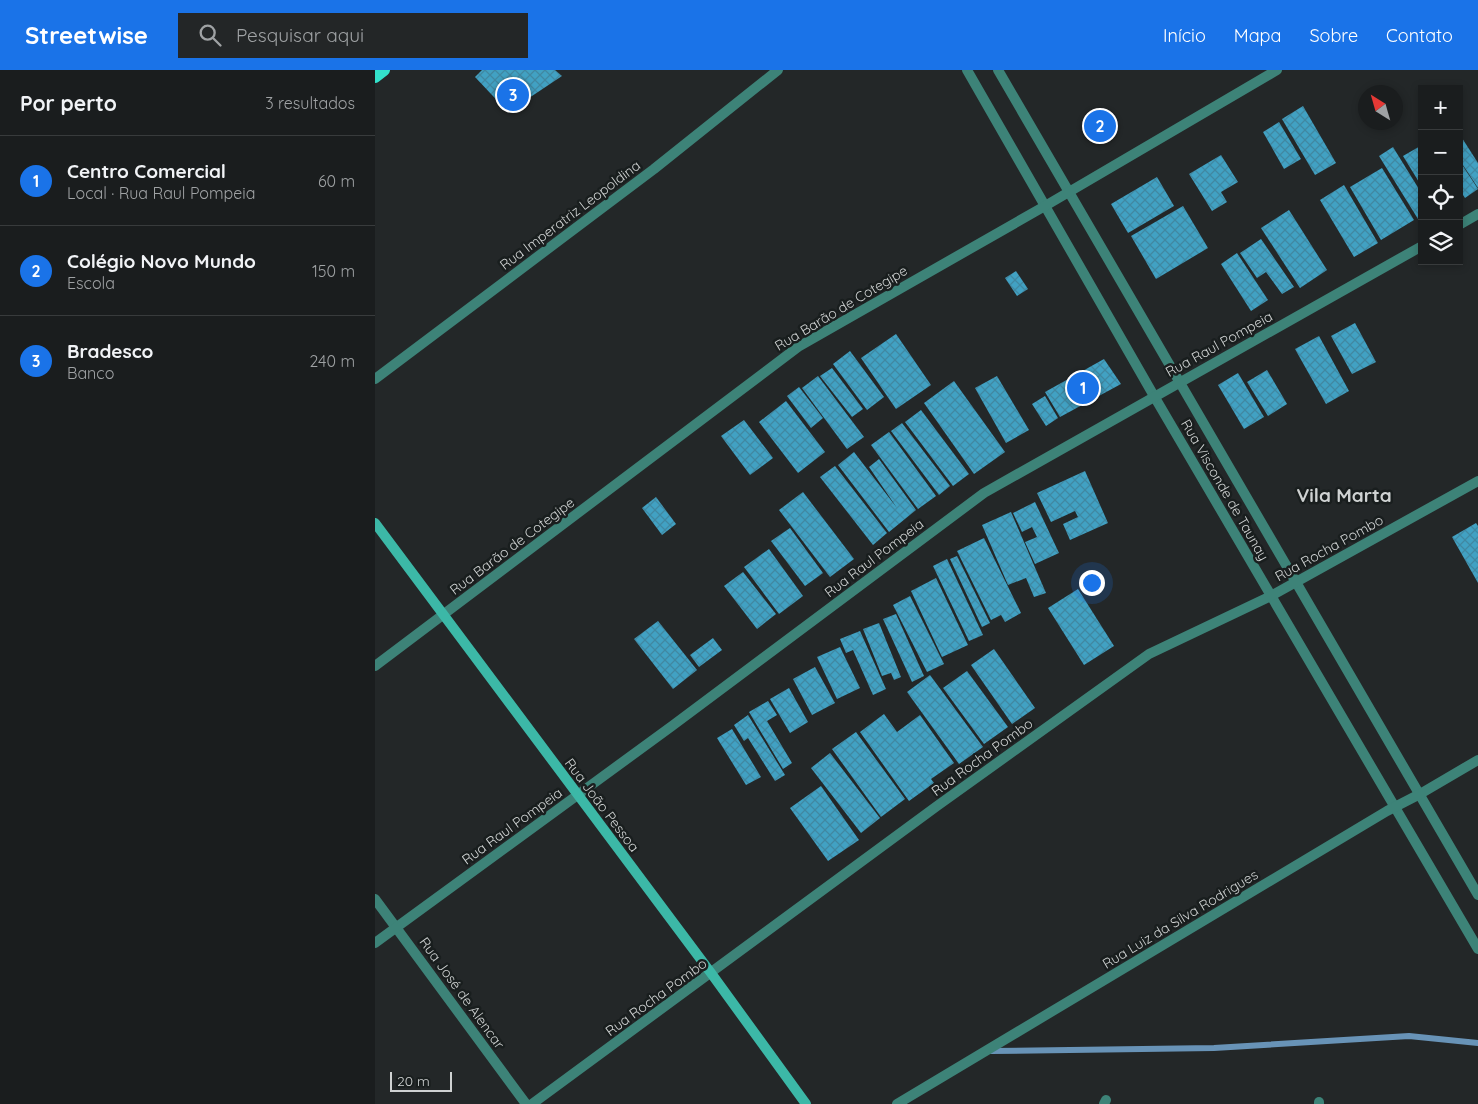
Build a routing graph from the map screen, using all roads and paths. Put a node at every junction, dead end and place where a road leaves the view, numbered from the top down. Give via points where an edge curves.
1 (384, 70) edge
2 (778, 70) edge
3 (967, 70) edge
4 (998, 70) edge
5 (1277, 70) edge
6 (375, 77) edge
7 (1068, 192) junction
8 (1045, 206) junction
9 (1478, 214) edge
10 (1463, 223) edge
11 (1418, 248) edge
12 (375, 379) edge
13 (1180, 382) junction
14 (1154, 396) junction
15 (1478, 481) edge
16 (375, 523) edge
17 (1297, 582) junction
18 (1271, 596) junction
19 (443, 615) junction
20 (375, 666) edge
21 (1478, 760) edge
22 (1420, 794) junction
23 (577, 796) junction
24 (1394, 807) junction
25 (1478, 895) edge
26 (375, 899) edge
27 (396, 927) junction
28 (375, 943) edge
29 (1478, 949) edge
30 (711, 973) junction
31 (526, 1104) edge
32 (532, 1104) edge
33 (806, 1104) edge
34 (897, 1104) edge

1 - 6 main road
2 - 12 street, Rua Imperatriz Leopoldina via 654,169
3 - 8 street, Rua Visconde de Taunay
4 - 7 street, Rua Visconde de Taunay
5 - 7 street, Rua Barão de Cotegipe
7 - 8 street, Rua Barão de Cotegipe
7 - 13 street, Rua Visconde de Taunay
8 - 14 street, Rua Visconde de Taunay
8 - 19 street, Rua Barão de Cotegipe via 798,347
9 - 10 street
11 - 13 street, Rua Raul Pompeia
13 - 14 street, Rua Raul Pompeia
13 - 17 street, Rua Visconde de Taunay
14 - 18 street, Rua Visconde de Taunay
14 - 23 street, Rua Raul Pompeia via 984,493
15 - 17 street, Rua Rocha Pombo
16 - 19 main road, Rua João Pessoa
17 - 18 street, Rua Rocha Pombo
17 - 22 street, Rua Visconde de Taunay
18 - 24 street, Rua Visconde de Taunay
18 - 30 street, Rua Rocha Pombo via 1149,654
19 - 20 street, Rua Barão de Cotegipe
19 - 23 main road, Rua João Pessoa
21 - 22 street, Rua Luiz da Silva Rodrigues
22 - 24 street, Rua Luiz da Silva Rodrigues
22 - 25 street, Rua Visconde de Taunay
23 - 27 street, Rua Raul Pompeia
23 - 30 main road, Rua João Pessoa
24 - 29 street, Rua Visconde de Taunay
24 - 34 street, Rua Luiz da Silva Rodrigues
26 - 27 street, Rua José de Alencar
27 - 28 street, Rua Raul Pompeia
27 - 31 street, Rua José de Alencar
30 - 32 street, Rua Rocha Pombo
30 - 33 main road, Rua João Pessoa

